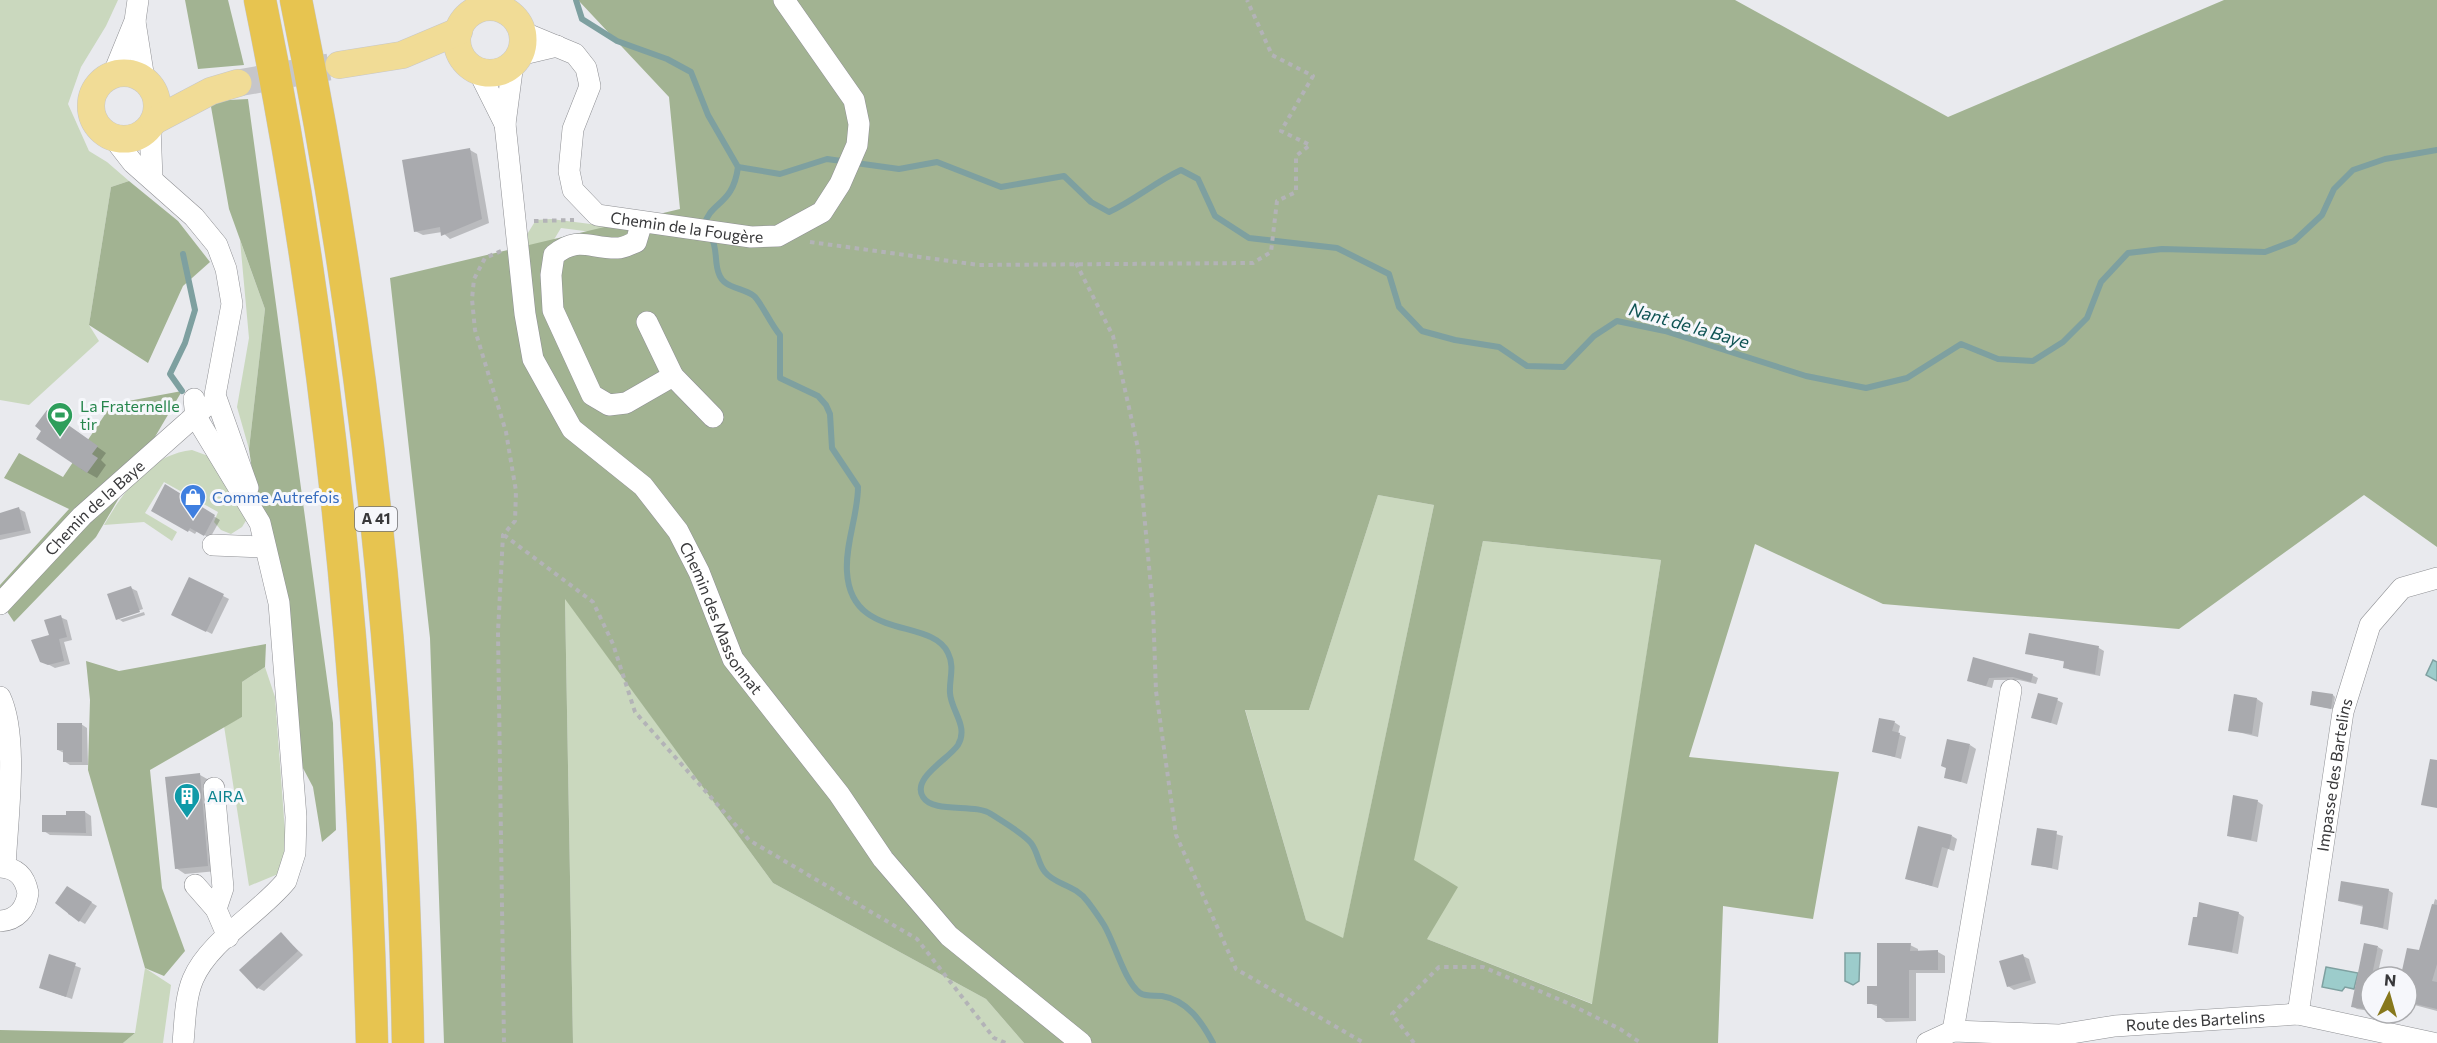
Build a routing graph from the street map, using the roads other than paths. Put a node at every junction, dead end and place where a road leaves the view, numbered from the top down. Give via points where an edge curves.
1 (138, 0) edge
2 (260, 0) edge
3 (296, 0) edge
4 (784, 0) edge
5 (499, 4) edge
6 (464, 16) edge
7 (135, 21) junction
8 (518, 50) junction
9 (402, 55) junction
10 (471, 64) junction
11 (339, 65) tunnel mouth
12 (113, 75) junction
13 (147, 82) junction
14 (238, 83) tunnel mouth
15 (211, 91) junction
16 (152, 123) junction
17 (505, 124) junction
18 (112, 136) junction
19 (152, 179) junction
20 (642, 222) junction
21 (647, 322) dead end
22 (226, 337) junction
23 (673, 376) junction
24 (215, 395) junction
25 (195, 408) junction
26 (713, 417) dead end
27 (260, 523) junction
28 (213, 545) dead end
29 (265, 547) junction
30 (2437, 578) edge
31 (3, 603) edge
32 (2011, 690) dead end
33 (0, 697) edge
34 (214, 788) dead end
35 (2, 867) edge
36 (195, 885) dead end
37 (216, 909) junction
38 (0, 921) edge
39 (228, 937) junction
40 (2298, 1014) junction
41 (1953, 1031) junction
42 (183, 1043) edge
43 (372, 1043) edge
44 (408, 1043) edge
45 (1081, 1043) edge
46 (1927, 1043) edge
47 (2433, 1043) edge

1 - 7 street
2 - 43 highway, A 41 via 309,281 339,514 358,731
3 - 44 highway, A 41 via 344,267 375,512 394,727
4 - 20 street, Chemin de la Fougère via 854,100 859,124 857,145 840,184 822,212 778,236 751,237
5 - 6 main road
5 - 8 main road via 513,16
6 - 9 main road
6 - 10 main road via 458,45
7 - 12 street
7 - 13 street
8 - 10 main road via 496,72
8 - 17 street, Chemin des Massonnat
8 - 20 street, Chemin de la Fougère via 557,46 574,54 586,68 590,86 573,129 569,171 573,190 597,215
9 - 10 main road
9 - 11 main road
10 - 17 street, Chemin des Massonnat
12 - 13 main road via 130,74
12 - 18 main road via 97,88 92,108 97,124
13 - 15 main road
13 - 16 main road via 156,99
14 - 15 main road
15 - 16 main road
16 - 18 main road via 131,138
16 - 19 street
17 - 45 street, Chemin des Massonnat via 525,314 534,359 572,429 643,486 678,531 699,572 733,659 839,794 883,859 949,936
18 - 19 street via 133,163
19 - 22 street via 194,217 217,245 232,304
20 - 23 street via 636,242 620,249 568,244 554,255 553,310 592,395 609,405 626,403
21 - 23 street
22 - 24 street
22 - 25 street
23 - 26 street
24 - 25 street
24 - 27 street
25 - 27 street
25 - 31 street, Chemin de la Baye via 82,516
27 - 29 street
28 - 29 street
29 - 39 street via 279,603 295,792 295,853 286,881
30 - 40 street, Impasse des Bartelins via 2402,588 2370,625 2343,712
32 - 41 street
33 - 35 street via 8,724 10,763
34 - 37 street via 223,888
35 - 38 street via 21,875 28,893 15,917
36 - 37 street
37 - 39 street
39 - 42 street via 194,977
40 - 41 street, Route des Bartelins via 2115,1026 2059,1035
40 - 47 street, Route des Bartelins
41 - 46 street, Route des Bartelins

